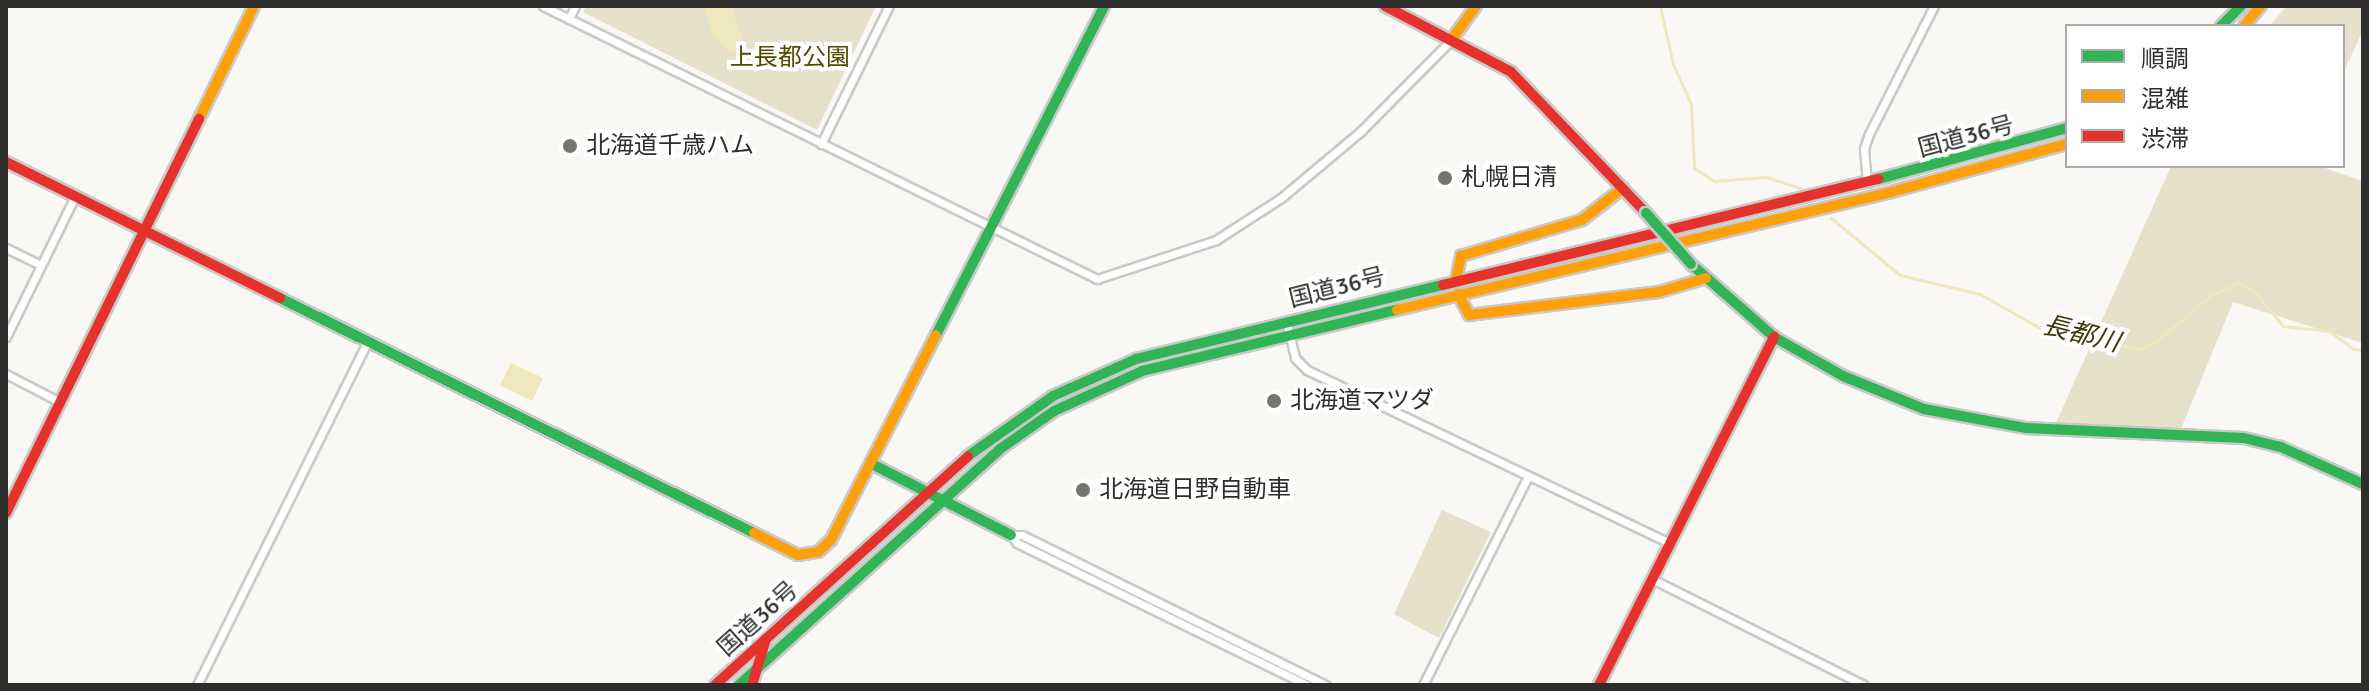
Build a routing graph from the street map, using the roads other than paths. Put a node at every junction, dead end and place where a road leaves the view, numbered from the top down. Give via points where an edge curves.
1 (254, 6) edge
2 (543, 6) edge
3 (575, 6) edge
4 (889, 6) edge
5 (1104, 6) edge
6 (1385, 6) edge
7 (1476, 6) edge
8 (1934, 6) edge
9 (2241, 6) edge
10 (2261, 6) edge
11 (569, 19) junction
12 (2223, 24) edge
13 (2246, 24) edge
14 (1452, 39) junction
15 (2065, 129) edge
16 (821, 144) junction
17 (2065, 145) edge
18 (6, 162) edge
19 (1867, 183) junction
20 (1623, 188) junction
21 (75, 196) junction
22 (144, 229) junction
23 (991, 229) junction
24 (6, 248) edge
25 (41, 265) junction
26 (1706, 278) junction
27 (1456, 280) junction
28 (1458, 294) junction
29 (1286, 321) junction
30 (7, 333) edge
31 (1289, 335) junction
32 (1774, 337) junction
33 (368, 341) junction
34 (6, 374) edge
35 (60, 402) junction
36 (872, 464) junction
37 (1528, 476) junction
38 (2363, 484) edge
39 (924, 493) junction
40 (941, 501) junction
41 (6, 513) edge
42 (1011, 535) junction
43 (1670, 543) junction
44 (1652, 579) junction
45 (766, 639) junction
46 (761, 665) junction
47 (197, 685) edge
48 (715, 685) edge
49 (739, 685) edge
50 (752, 685) edge
51 (1307, 685) edge
52 (1326, 685) edge
53 (1423, 685) edge
54 (1599, 685) edge
55 (1864, 685) edge

1 - 22 main road
2 - 11 street
3 - 11 street
4 - 16 street
5 - 23 main road
6 - 14 main road
7 - 14 main road
8 - 19 street via 1869,134 1864,149
9 - 12 main road
10 - 13 main road
11 - 16 street
14 - 20 main road via 1511,72
14 - 23 street via 1361,131 1281,198 1216,240 1097,279
15 - 19 main road, 国道36号
16 - 23 street
17 - 28 main road, 国道36号 via 1891,192
18 - 21 main road
19 - 27 main road, 国道36号
20 - 26 main road, bridge
20 - 27 main road via 1582,220 1461,256
21 - 22 main road
21 - 25 street
22 - 33 main road
22 - 35 main road
23 - 36 main road
24 - 25 street
25 - 30 street
26 - 28 main road via 1659,292 1469,315
26 - 32 main road
27 - 29 main road, 国道36号
28 - 31 main road, 国道36号
29 - 31 street
29 - 39 main road, 国道36号 via 1136,359 1053,396 990,437
31 - 37 street via 1295,358 1307,370
31 - 40 main road, 国道36号 via 1142,371 1054,411
32 - 38 main road via 1843,376 1944,414 2045,430 2244,438 2281,447
32 - 43 main road
33 - 36 main road via 798,555 818,552 831,540
33 - 47 street
34 - 35 street
35 - 41 main road
36 - 39 main road
37 - 43 street
37 - 53 street
39 - 40 main road
39 - 45 main road, 国道36号
40 - 42 main road
40 - 46 main road, 国道36号
42 - 51 street via 1017,543
42 - 52 street
43 - 44 main road
44 - 54 main road
44 - 55 street
45 - 46 main road
45 - 48 main road, 国道36号
46 - 49 main road, 国道36号
46 - 50 main road

